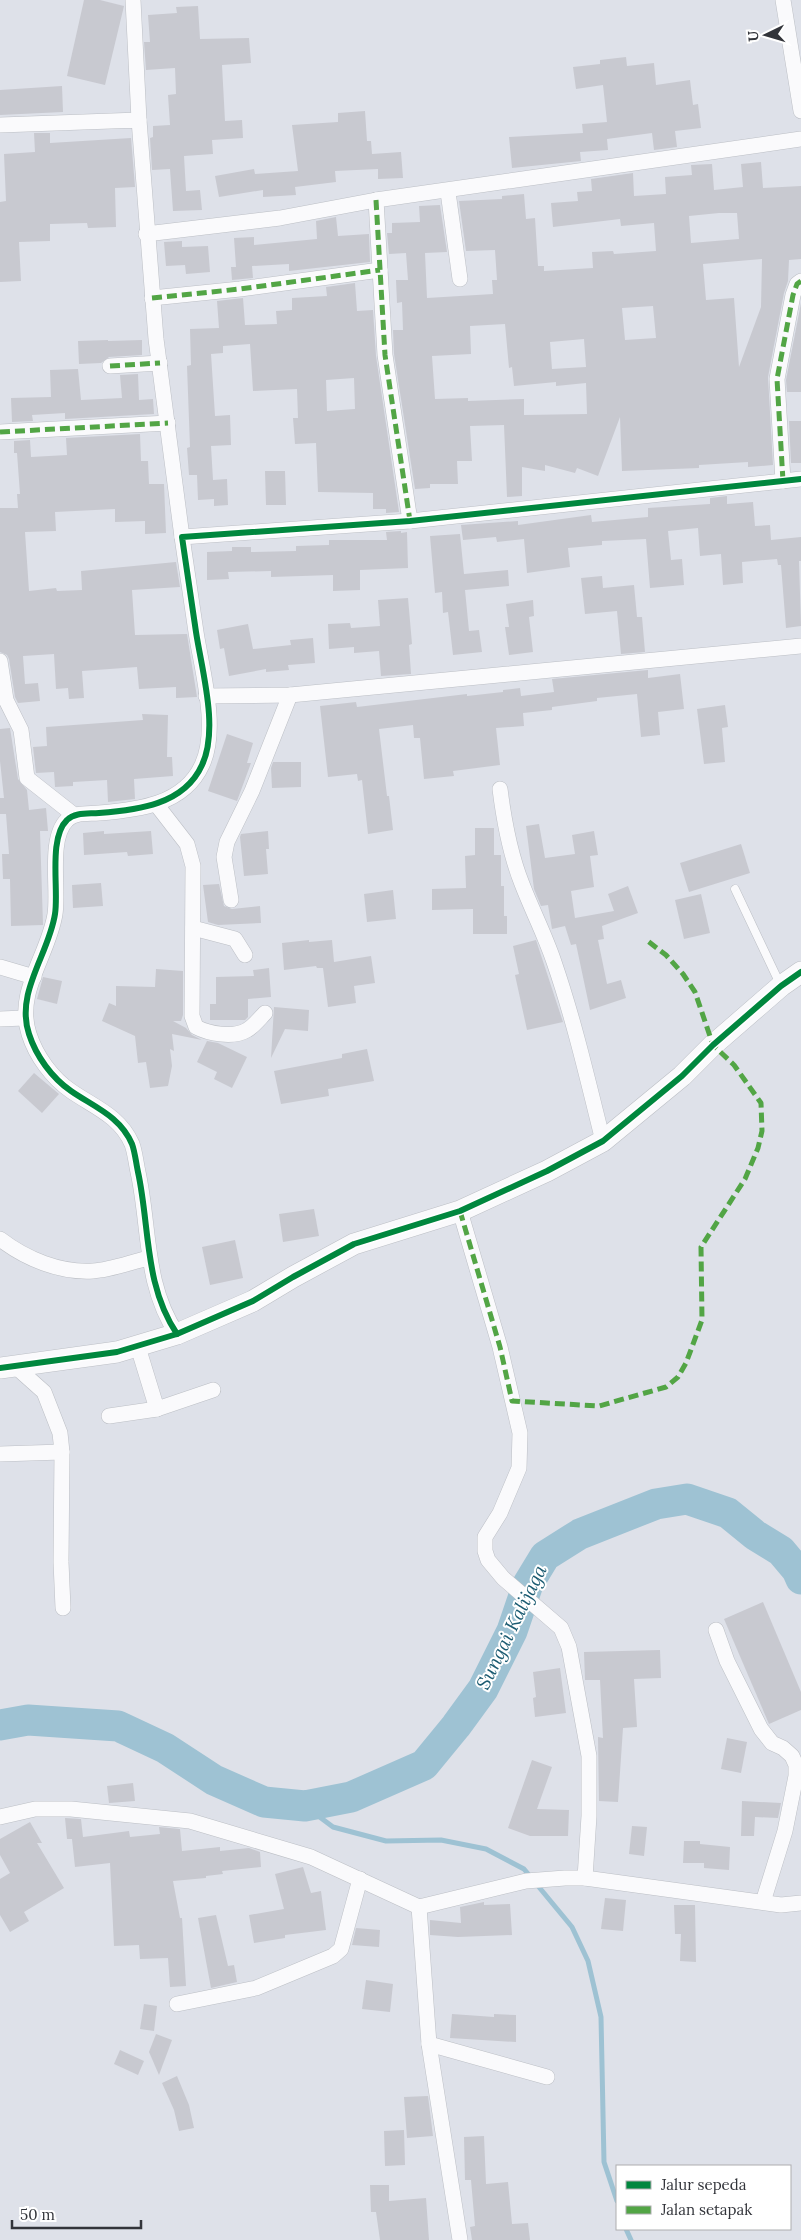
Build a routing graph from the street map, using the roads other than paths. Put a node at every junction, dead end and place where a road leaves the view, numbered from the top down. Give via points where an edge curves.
1 (133, 0) edge
2 (783, 0) edge
3 (801, 111) edge
4 (139, 120) junction
5 (0, 125) edge
6 (801, 139) edge
7 (448, 192) junction
8 (376, 200) junction
9 (146, 234) junction
10 (380, 270) junction
11 (460, 278) dead end
12 (801, 281) edge
13 (152, 298) junction
14 (160, 362) junction
15 (110, 366) dead end
16 (168, 423) junction
17 (0, 432) edge
18 (801, 479) edge
19 (783, 481) junction
20 (410, 521) junction
21 (182, 537) junction
22 (801, 646) edge
23 (0, 661) edge
24 (290, 695) junction
25 (206, 696) junction
26 (500, 789) dead end
27 (156, 804) junction
28 (74, 815) junction
29 (735, 890) dead end
30 (232, 900) dead end
31 (193, 928) junction
32 (245, 955) dead end
33 (0, 967) edge
34 (801, 972) edge
35 (34, 977) junction
36 (781, 986) junction
37 (265, 1013) dead end
38 (24, 1018) junction
39 (0, 1019) edge
40 (603, 1141) junction
41 (460, 1211) junction
42 (0, 1239) edge
43 (149, 1258) junction
44 (177, 1334) junction
45 (138, 1347) junction
46 (8, 1368) edge
47 (212, 1390) dead end
48 (157, 1409) junction
49 (109, 1416) dead end
50 (62, 1452) junction
51 (0, 1454) edge
52 (62, 1608) dead end
53 (716, 1630) dead end
54 (0, 1817) edge
55 (585, 1878) junction
56 (360, 1880) junction
57 (763, 1902) junction
58 (801, 1903) edge
59 (419, 1907) junction
60 (177, 2004) dead end
61 (428, 2044) junction
62 (547, 2077) dead end
63 (460, 2240) edge

1 - 4 street
2 - 3 street
4 - 5 street
4 - 9 street
6 - 7 street
7 - 8 street
7 - 11 street
8 - 9 street via 280,218
8 - 10 street
9 - 13 street
10 - 13 street via 240,290
10 - 20 street via 385,355
12 - 19 street via 794,295 777,380
13 - 14 street
14 - 15 street
14 - 16 street
16 - 17 street
16 - 21 street
18 - 19 street
19 - 20 street
20 - 21 street
21 - 25 street
22 - 24 street
23 - 28 street via 6,700 21,730 26,778
24 - 25 street
24 - 30 street via 252,791 227,842 224,857
25 - 27 street via 210,734 203,764 194,780 180,793
26 - 40 street via 504,824 513,856 554,964
27 - 28 street via 131,811
27 - 31 street via 186,844 193,866
28 - 35 street via 61,828 57,846 55,914
29 - 36 lane
31 - 32 street via 235,939
31 - 37 street via 192,1016 196,1027 205,1032 226,1034 246,1031
33 - 35 street
34 - 36 street
35 - 38 street
36 - 40 street via 682,1076
38 - 39 street
38 - 43 street via 46,1067 71,1091 106,1112 121,1126 132,1144 142,1187
40 - 41 street
41 - 44 street via 354,1244 253,1301
41 - 55 street via 500,1347 520,1434 519,1468 500,1513 484,1537 485,1551 503,1578 561,1628 569,1646 589,1756
42 - 43 street via 16,1251 65,1270 94,1271
43 - 44 street via 166,1318
44 - 45 street
45 - 46 street
45 - 48 street
46 - 50 street via 44,1392 58,1428
47 - 48 street
48 - 49 street
50 - 51 street
50 - 52 street
53 - 57 street via 727,1661 761,1729 772,1742 792,1756 796,1765 785,1831
54 - 56 street via 35,1809 71,1809 190,1821 312,1857
55 - 57 street
55 - 59 street via 526,1881
56 - 59 street
56 - 60 street via 342,1949 333,1956 256,1988
57 - 58 street via 781,1905
59 - 61 street
61 - 62 street
61 - 63 street

